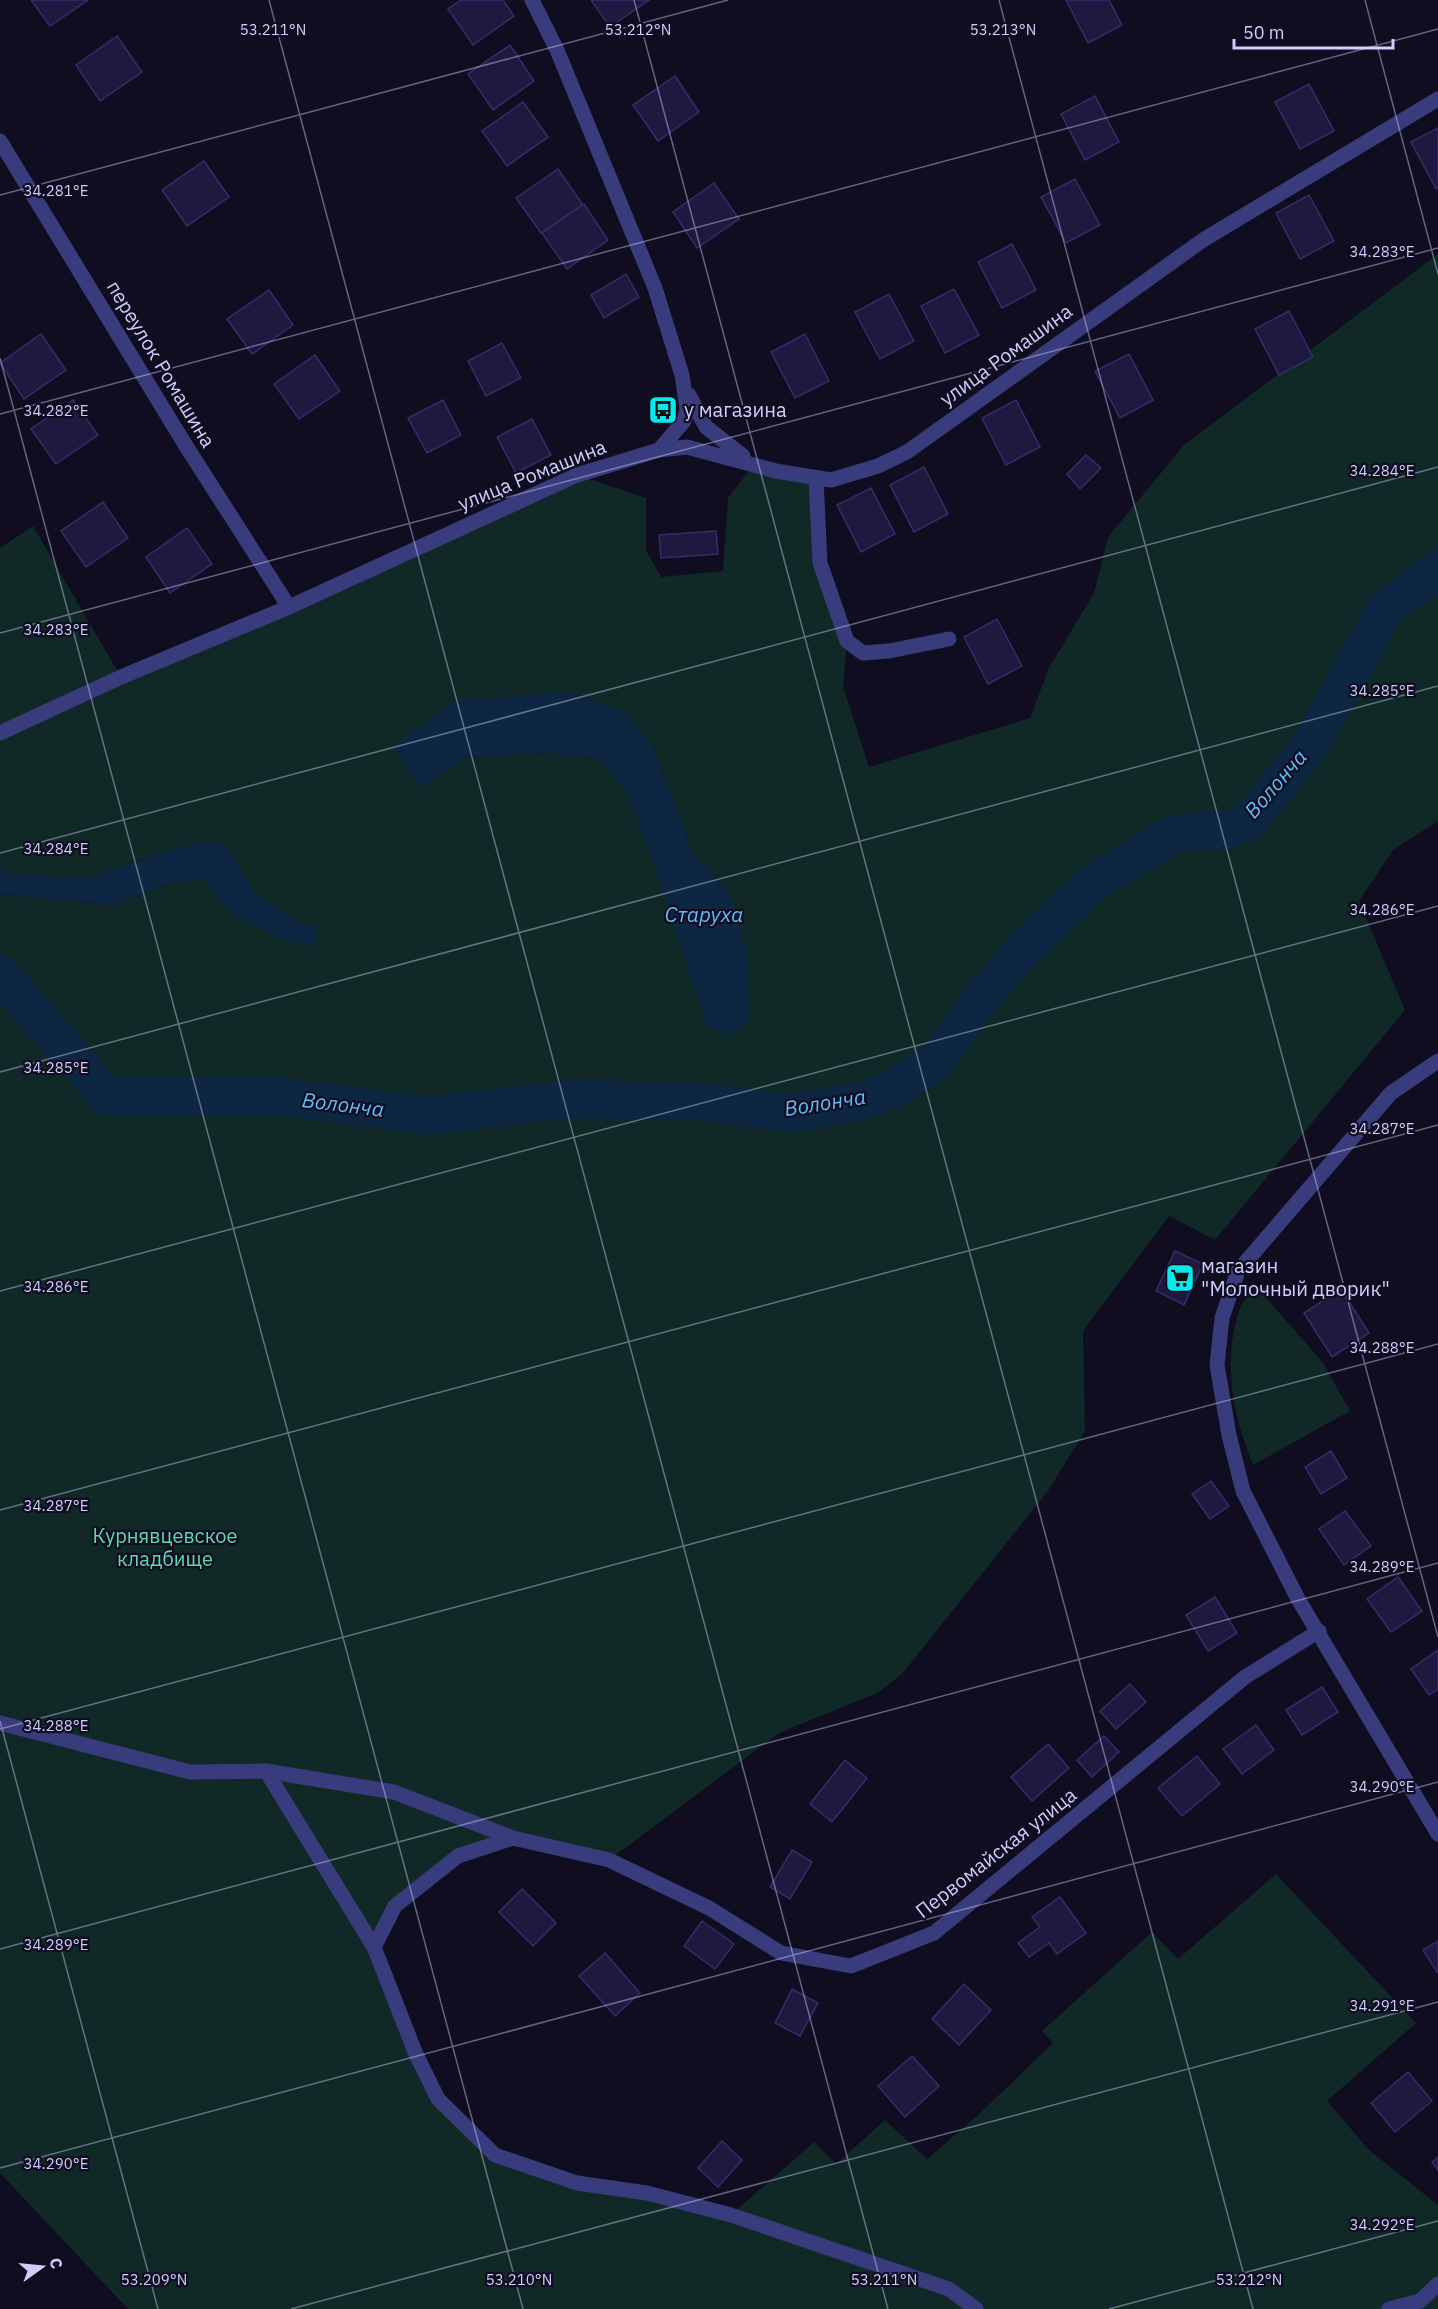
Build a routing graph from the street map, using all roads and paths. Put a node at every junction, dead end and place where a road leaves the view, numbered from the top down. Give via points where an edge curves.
1 (532, 0) edge
2 (1438, 99) edge
3 (0, 141) edge
4 (682, 375) junction
5 (659, 450) junction
6 (755, 463) junction
7 (816, 479) junction
8 (289, 607) junction
9 (949, 639) dead end
10 (0, 733) edge
11 (1438, 1061) edge
12 (1319, 1631) junction
13 (0, 1723) edge
14 (266, 1771) junction
15 (1438, 1834) edge
16 (513, 1838) junction
17 (374, 1947) junction
18 (1438, 2284) edge
19 (976, 2309) edge
20 (1389, 2309) edge

1 - 4 street via 557,50 655,288
2 - 7 street, улица Ромашина via 1203,240 907,452 851,476
3 - 8 street, переулок Ромашина
4 - 5 street via 687,410 684,421
4 - 6 street via 706,427
5 - 6 street, улица Ромашина via 687,447
5 - 8 street, улица Ромашина via 577,475
6 - 7 street, улица Ромашина
7 - 9 street via 820,563 847,641 863,653
8 - 10 street, улица Ромашина
11 - 12 street via 1390,1093 1239,1271 1222,1318 1217,1365 1243,1491 1298,1599
12 - 15 street
12 - 16 street, Первомайская улица via 1245,1677 934,1933 851,1966 781,1953 709,1908 609,1860
13 - 14 street, Первомайская улица via 190,1772
14 - 16 street, Первомайская улица via 394,1792
14 - 17 street
16 - 17 street via 458,1856 395,1906
17 - 19 street via 438,2099 495,2155 577,2183 647,2193 731,2216 950,2289
18 - 20 street via 1420,2301

